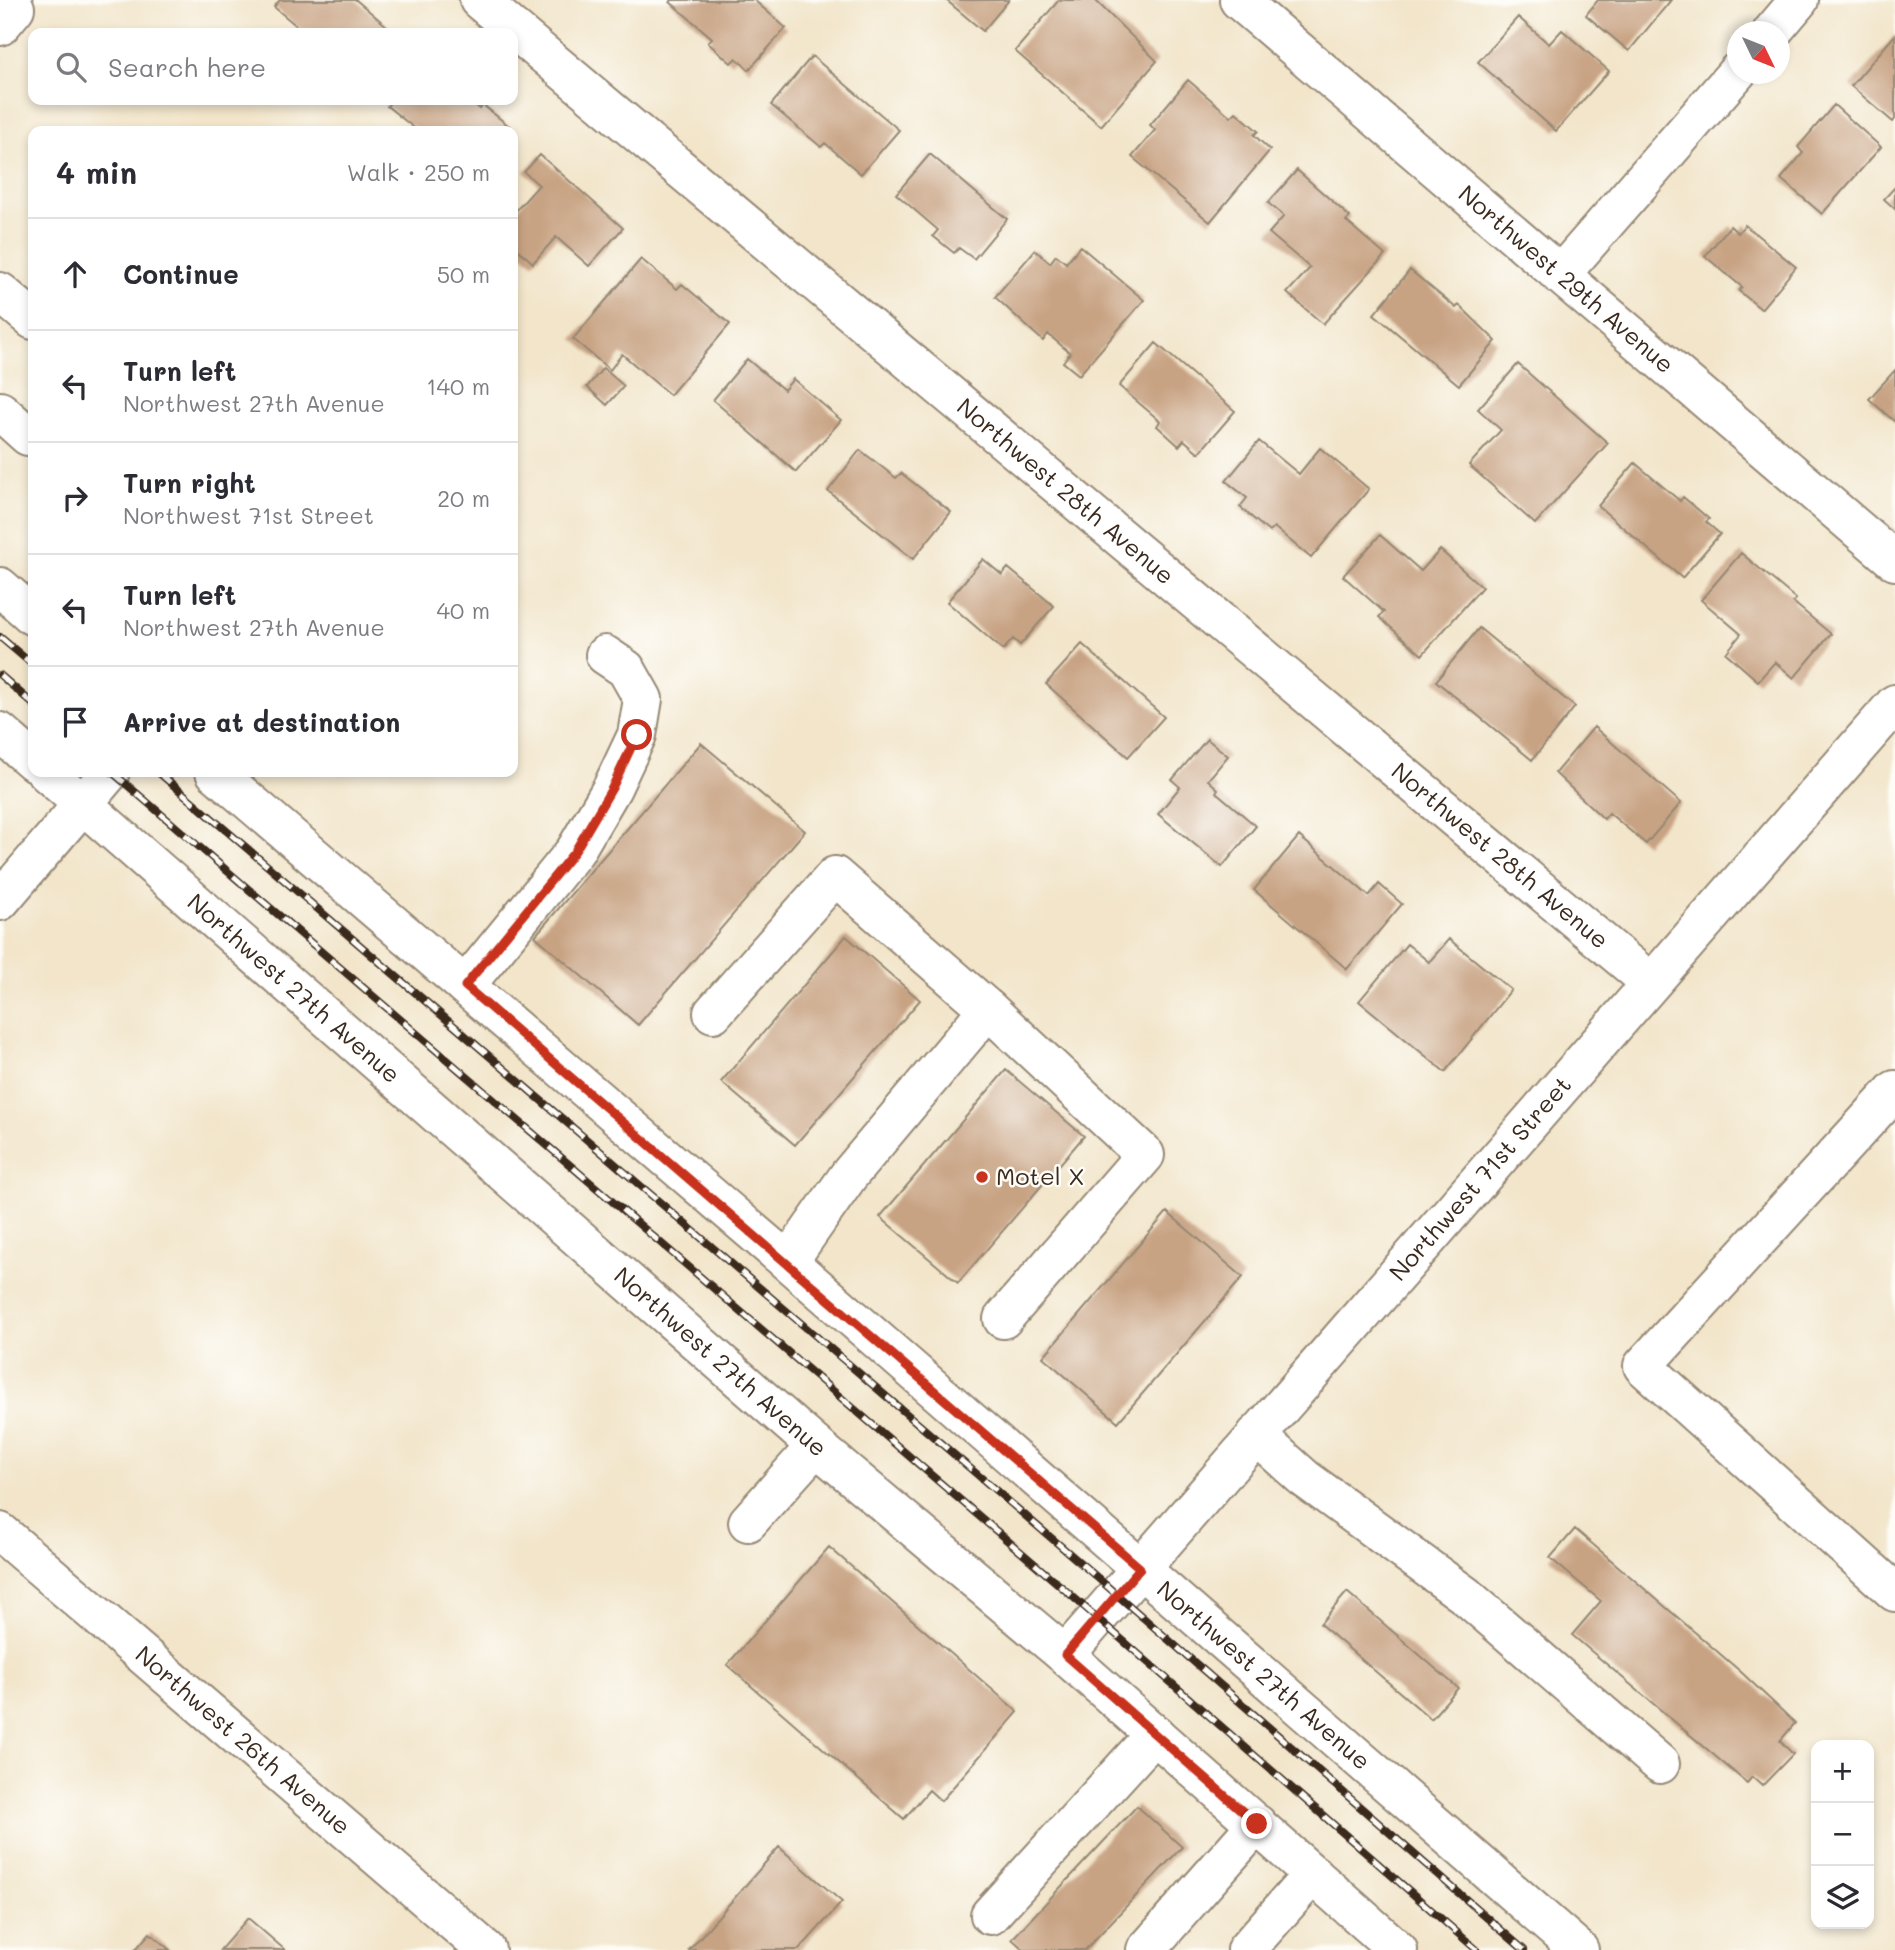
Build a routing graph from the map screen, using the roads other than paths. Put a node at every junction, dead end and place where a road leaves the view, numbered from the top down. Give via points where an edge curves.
1 (6, 0) edge
2 (480, 0) edge
3 (1239, 0) edge
4 (1799, 0) edge
5 (1781, 21) edge
6 (0, 26) edge
7 (513, 28) edge
8 (518, 32) edge
9 (1727, 84) edge
10 (1560, 275) junction
11 (0, 292) edge
12 (28, 316) edge
13 (0, 411) edge
14 (28, 436) edge
15 (1895, 561) edge
16 (0, 587) edge
17 (28, 612) edge
18 (605, 655) dead end
19 (1895, 704) edge
20 (0, 732) edge
21 (28, 757) edge
22 (52, 777) edge
23 (106, 777) edge
24 (221, 777) edge
25 (83, 804) junction
26 (0, 901) edge
27 (1650, 982) junction
28 (465, 986) junction
29 (988, 1009) junction
30 (713, 1013) dead end
31 (1895, 1090) edge
32 (788, 1262) junction
33 (1003, 1319) dead end
34 (1256, 1435) junction
35 (816, 1446) junction
36 (748, 1522) dead end
37 (0, 1532) edge
38 (1140, 1568) junction
39 (1895, 1592) edge
40 (1065, 1655) junction
41 (1155, 1734) junction
42 (1660, 1764) dead end
43 (1257, 1824) junction
44 (1312, 1874) junction
45 (990, 1915) dead end
46 (486, 1950) edge
47 (1146, 1950) edge
48 (1246, 1950) edge
49 (1398, 1950) edge
50 (1578, 1950) edge

1 - 6 street via 15,8
2 - 7 street, Northwest 28th Avenue
3 - 10 street, Northwest 29th Avenue
4 - 5 street
8 - 27 street, Northwest 28th Avenue
9 - 10 street
10 - 15 street, Northwest 29th Avenue
11 - 12 street
13 - 14 street
16 - 17 street
18 - 28 street via 626,668 643,699 637,735 575,851
19 - 27 street, Northwest 71st Street
20 - 21 street
22 - 25 street, Northwest 27th Avenue
23 - 25 street
24 - 28 street, Northwest 27th Avenue
25 - 26 street
25 - 35 street, Northwest 27th Avenue
27 - 34 street, Northwest 71st Street
28 - 32 street, Northwest 27th Avenue
29 - 30 street via 835,876
29 - 32 street via 849,1175
29 - 33 street via 1145,1155
31 - 39 street via 1643,1366
32 - 38 street, Northwest 27th Avenue
34 - 38 street, Northwest 71st Street
34 - 42 street via 1304,1478 1466,1596
35 - 36 street
35 - 40 street, Northwest 27th Avenue
37 - 46 street, Northwest 26th Avenue
38 - 40 street, Northwest 71st Street
38 - 50 street, Northwest 27th Avenue
40 - 41 street, Northwest 27th Avenue
41 - 43 street, Northwest 27th Avenue
41 - 45 street
43 - 44 street, Northwest 27th Avenue
43 - 47 street
44 - 48 street
44 - 49 street, Northwest 27th Avenue

